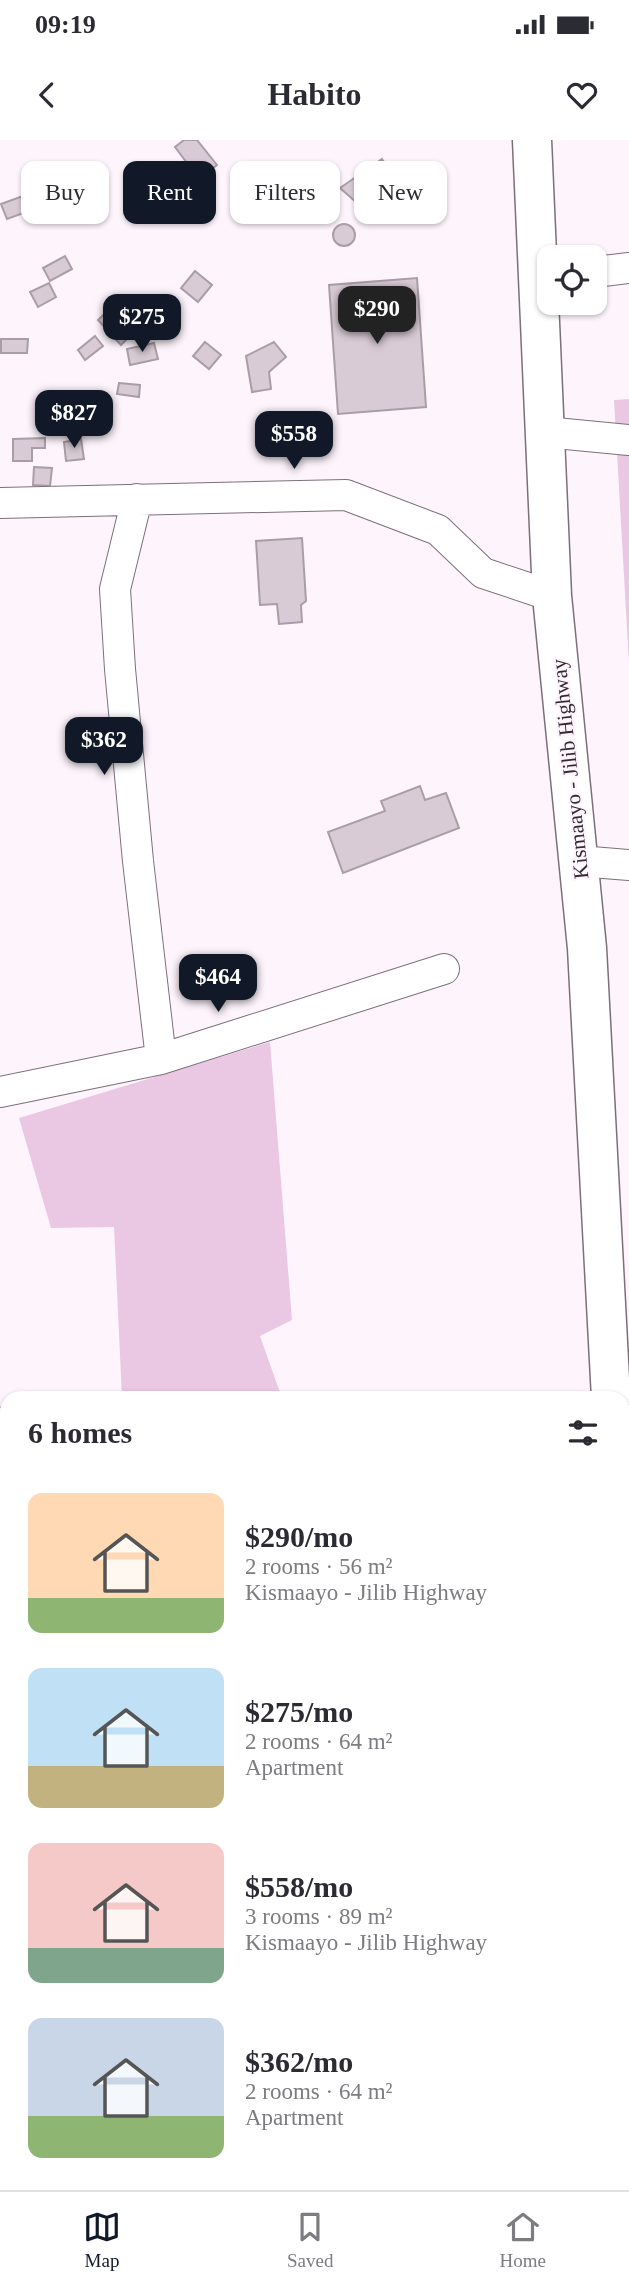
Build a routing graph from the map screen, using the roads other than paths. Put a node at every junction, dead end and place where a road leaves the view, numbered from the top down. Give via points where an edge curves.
1 (532, 140) edge
2 (541, 245) edge
3 (629, 268) edge
4 (607, 271) edge
5 (544, 315) edge
6 (545, 432) junction
7 (629, 440) edge
8 (137, 499) junction
9 (0, 503) edge
10 (552, 596) junction
11 (579, 861) junction
12 (629, 864) edge
13 (444, 969) dead end
14 (161, 1059) junction
15 (0, 1091) edge
16 (611, 1391) edge

1 - 2 main road, Kismaayo - Jilib Highway
3 - 4 street
5 - 6 main road, Kismaayo - Jilib Highway
6 - 7 street
6 - 10 main road, Kismaayo - Jilib Highway
8 - 9 street
8 - 10 street via 346,495 438,530 482,573
8 - 14 street via 115,589 138,861
10 - 11 main road, Kismaayo - Jilib Highway
11 - 12 street
11 - 16 main road, Kismaayo - Jilib Highway
13 - 14 street
14 - 15 street

